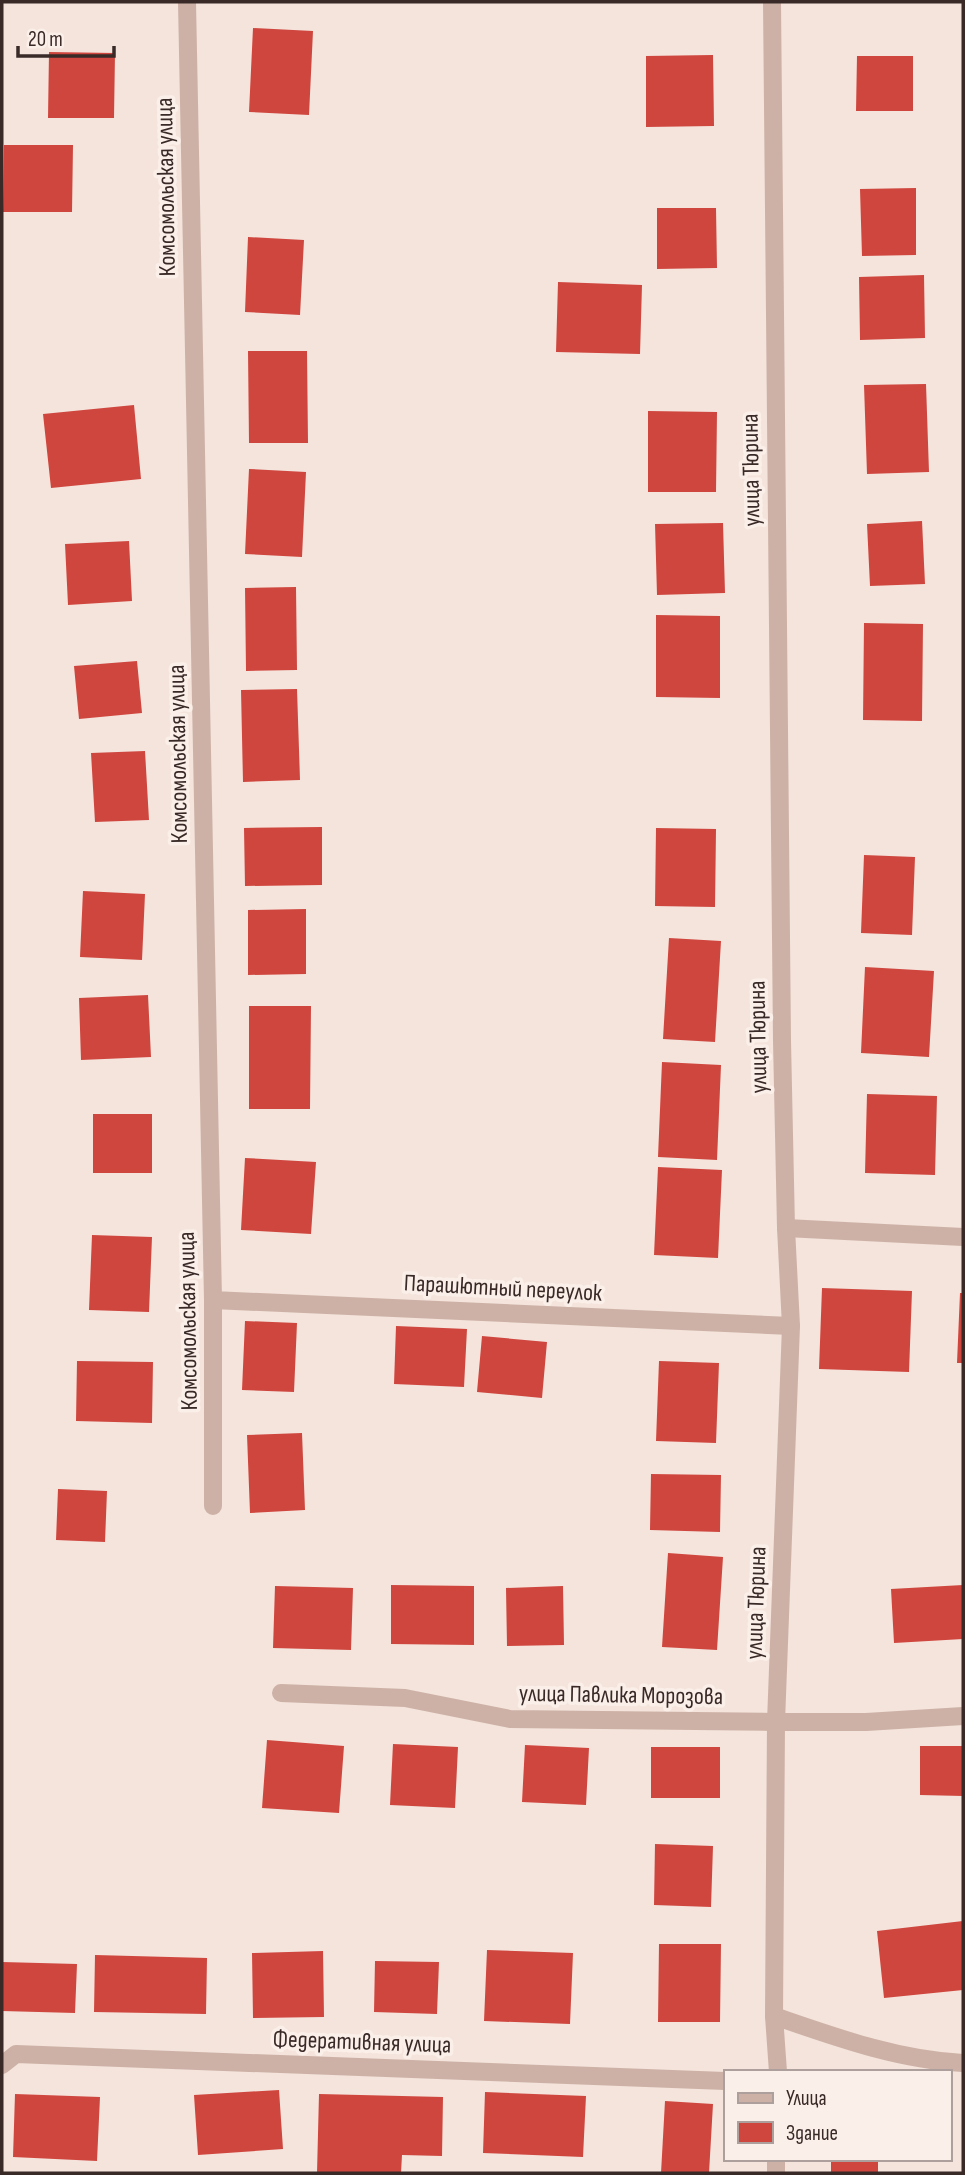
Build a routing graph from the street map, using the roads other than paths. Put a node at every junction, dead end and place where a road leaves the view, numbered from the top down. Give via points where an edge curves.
1 (187, 2) edge
2 (772, 2) edge
3 (786, 1228) junction
4 (963, 1237) edge
5 (213, 1300) junction
6 (791, 1326) junction
7 (213, 1506) dead end
8 (281, 1693) dead end
9 (963, 1716) edge
10 (776, 1722) junction
11 (774, 2016) junction
12 (963, 2063) edge
13 (2, 2065) edge
14 (778, 2070) edge
15 (724, 2081) edge

1 - 5 street, Комсомольская улица
2 - 3 street, улица Тюрина
3 - 4 street
3 - 6 street, улица Тюрина
5 - 6 street, Парашютный переулок
5 - 7 street, Комсомольская улица
6 - 10 street, улица Тюрина
8 - 10 street, улица Павлика Морозова via 405,1698 510,1719
9 - 10 street, улица Павлика Морозова
10 - 11 street, улица Тюрина
11 - 12 street via 899,2054
11 - 14 street, улица Тюрина
13 - 15 street, Федеративная улица via 16,2054

